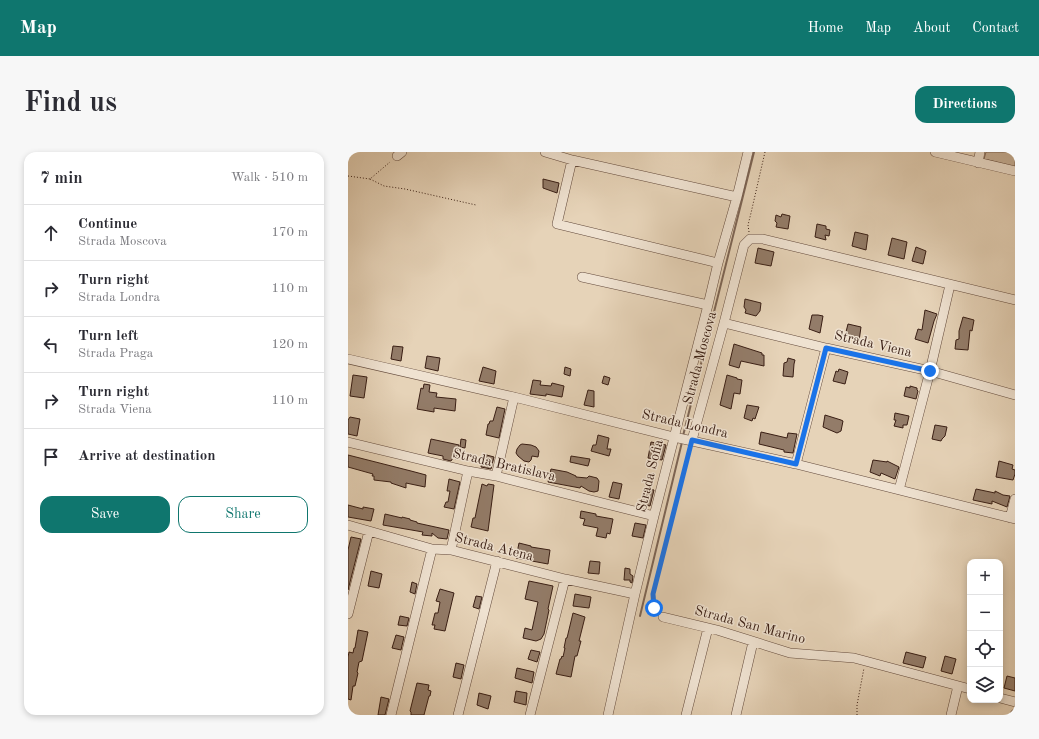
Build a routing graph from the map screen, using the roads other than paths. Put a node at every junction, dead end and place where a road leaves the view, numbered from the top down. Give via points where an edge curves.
1 (545, 152) edge
2 (748, 152) edge
3 (935, 152) edge
4 (980, 152) edge
5 (572, 160) junction
6 (978, 162) junction
7 (1015, 172) edge
8 (738, 197) junction
9 (718, 263) junction
10 (582, 277) dead end
11 (950, 285) junction
12 (1015, 300) edge
13 (708, 305) junction
14 (724, 323) junction
15 (826, 348) junction
16 (348, 359) edge
17 (930, 371) junction
18 (1015, 395) edge
19 (514, 397) junction
20 (683, 438) junction
21 (348, 442) edge
22 (796, 464) junction
23 (468, 471) junction
24 (496, 476) junction
25 (899, 490) junction
26 (1015, 499) edge
27 (654, 516) junction
28 (1012, 519) edge
29 (348, 525) edge
30 (369, 531) junction
31 (432, 549) junction
32 (451, 550) junction
33 (498, 561) junction
34 (565, 579) junction
35 (635, 594) junction
36 (348, 614) edge
37 (663, 617) road end
38 (708, 628) junction
39 (754, 642) junction
40 (958, 686) junction
41 (967, 689) edge
42 (1003, 699) edge
43 (1015, 702) edge
44 (390, 715) edge
45 (458, 715) edge
46 (530, 715) edge
47 (608, 715) edge
48 (686, 715) edge
49 (736, 715) edge
50 (951, 715) edge

1 - 5 street
2 - 8 street, Strada Sofia
3 - 6 street
4 - 6 street
5 - 8 street
5 - 9 street via 557,224
6 - 7 street
8 - 9 street, Strada Sofia
9 - 13 street, Strada Sofia
10 - 13 street
11 - 12 street
11 - 14 street, Strada Moscova via 763,239 750,239 744,245
11 - 17 street
13 - 20 street, Strada Sofia
14 - 15 street, Strada Viena
14 - 20 street, Strada Moscova
15 - 17 street, Strada Viena
15 - 22 street
16 - 19 street, Strada Londra
17 - 18 street, Strada Viena
17 - 25 street
19 - 20 street, Strada Londra
19 - 24 street
20 - 22 street, Strada Londra
20 - 27 street, Strada Sofia
21 - 23 street, Strada Bratislava
22 - 25 street, Strada Londra
23 - 24 street, Strada Bratislava
23 - 32 street
24 - 27 street, Strada Bratislava
25 - 28 street, Strada Londra
26 - 28 street
27 - 35 street, Strada Sofia
29 - 30 street, Strada Atena
30 - 31 street, Strada Atena
30 - 36 street
31 - 32 street, Strada Atena
31 - 44 street
32 - 33 street, Strada Atena
33 - 34 street, Strada Atena
33 - 45 street
34 - 35 street, Strada Atena
34 - 46 street
35 - 47 street, Strada Sofia
37 - 38 street, Strada San Marino
38 - 39 street, Strada San Marino
38 - 48 street
39 - 40 street, Strada San Marino via 790,653 854,658
39 - 49 street
40 - 41 street, Strada San Marino
40 - 50 street
42 - 43 street

